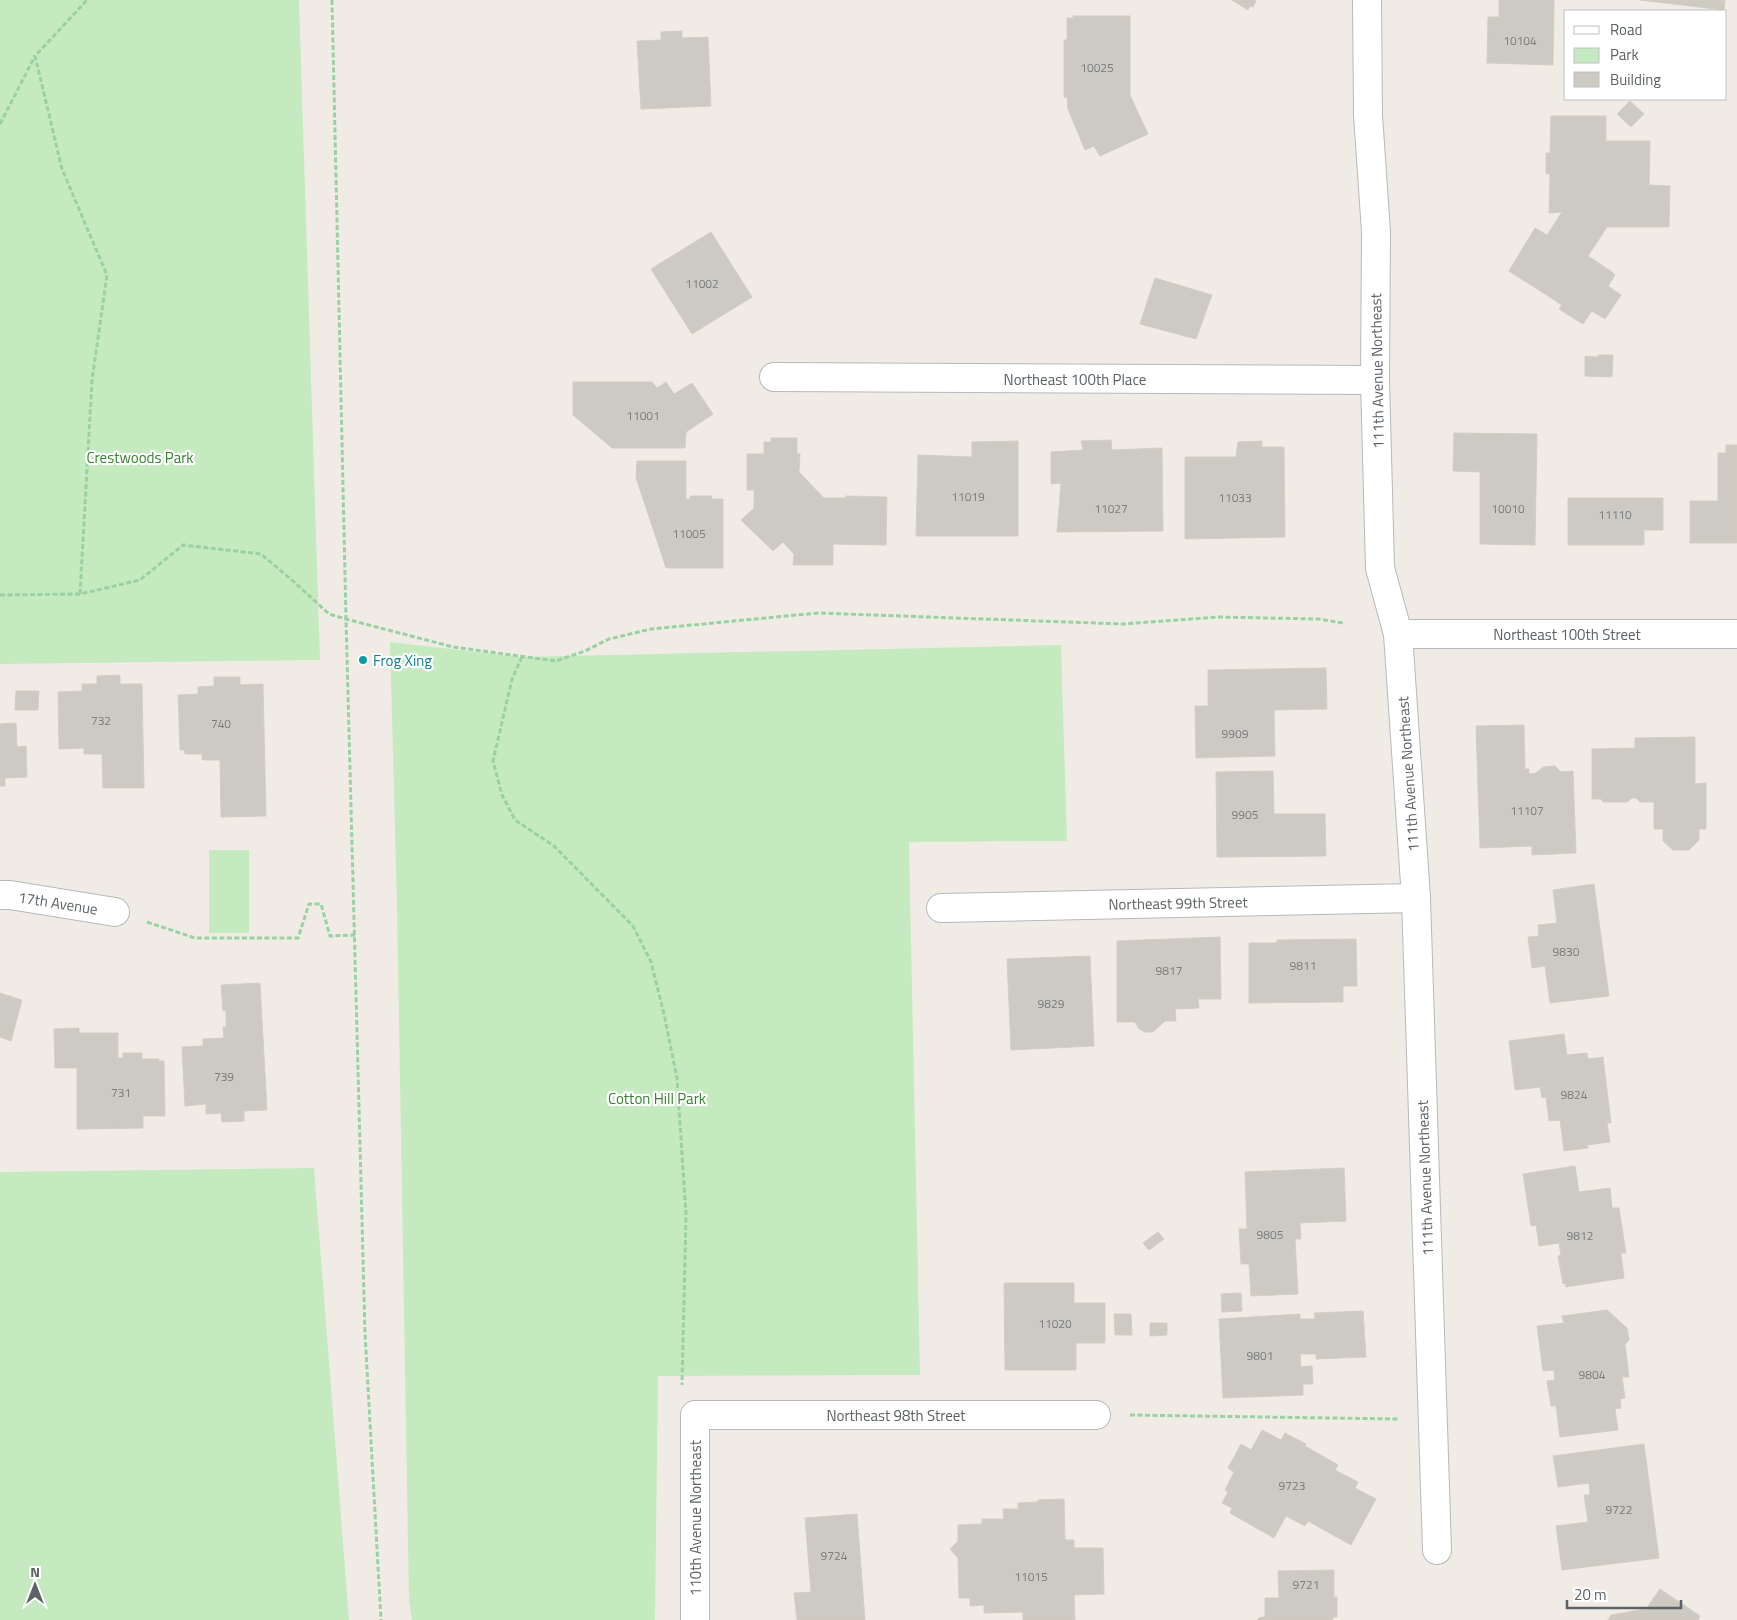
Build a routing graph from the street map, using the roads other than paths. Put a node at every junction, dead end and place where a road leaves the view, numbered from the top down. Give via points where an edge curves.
1 (1368, 0) edge
2 (774, 377) dead end
3 (1375, 380) junction
4 (1398, 634) junction
5 (1737, 634) edge
6 (0, 895) edge
7 (1416, 898) junction
8 (940, 908) dead end
9 (115, 912) road end
10 (695, 1415) joint
11 (1096, 1415) road end
12 (1438, 1550) dead end
13 (695, 1620) edge

1 - 3 street, 111th Avenue Northeast via 1368,115 1376,232
2 - 3 street, Northeast 100th Place
3 - 4 street, 111th Avenue Northeast via 1380,568
4 - 5 street, Northeast 100th Street
4 - 7 street, 111th Avenue Northeast
6 - 9 street, 17th Avenue
7 - 8 street, Northeast 99th Street
7 - 12 street, 111th Avenue Northeast
10 - 11 street, Northeast 98th Street
10 - 13 street, 110th Avenue Northeast

